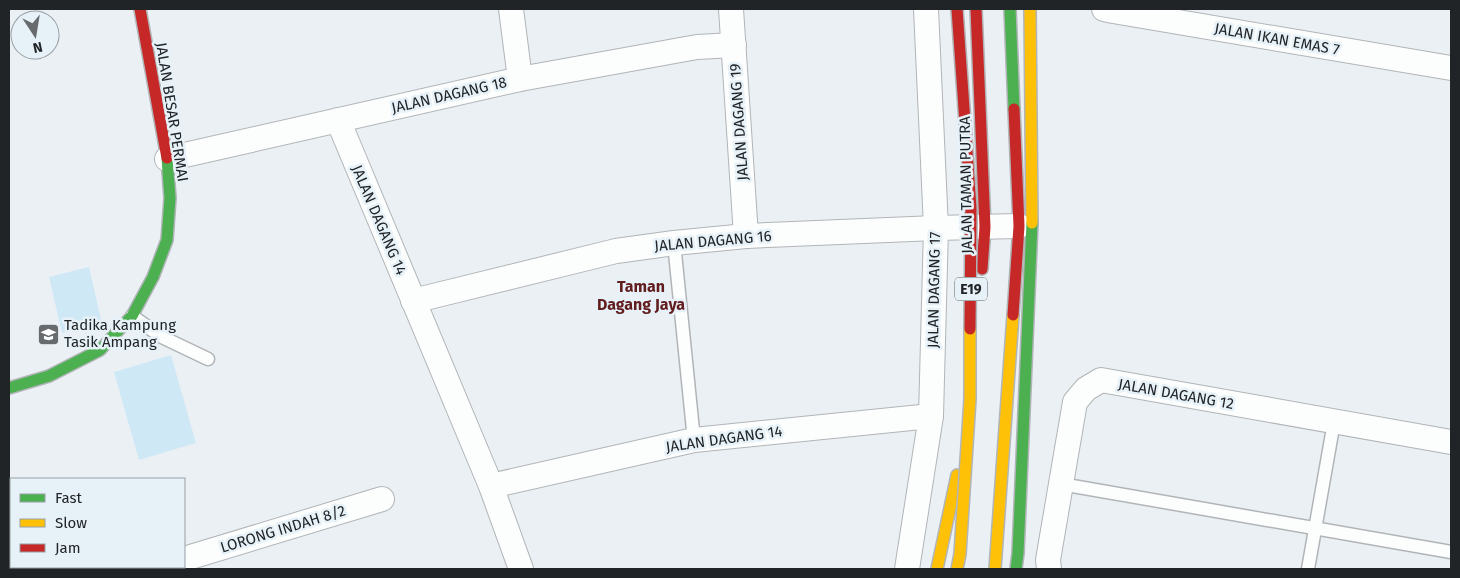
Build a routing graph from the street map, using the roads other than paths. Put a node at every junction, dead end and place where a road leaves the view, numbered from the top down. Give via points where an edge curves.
1 (140, 9) edge
2 (511, 9) edge
3 (731, 9) edge
4 (926, 9) edge
5 (958, 9) edge
6 (976, 9) edge
7 (1010, 9) edge
8 (1030, 9) edge
9 (1104, 9) edge
10 (734, 45) junction
11 (1451, 68) edge
12 (520, 79) junction
13 (338, 120) junction
14 (167, 159) junction
15 (1019, 226) junction
16 (985, 227) junction
17 (936, 228) junction
18 (746, 236) junction
19 (674, 243) junction
20 (413, 301) junction
21 (132, 316) junction
22 (208, 359) dead end
23 (9, 388) edge
24 (973, 400) junction
25 (931, 416) junction
26 (1334, 422) junction
27 (694, 440) junction
28 (1451, 442) edge
29 (1061, 484) junction
30 (491, 486) junction
31 (382, 499) dead end
32 (1315, 528) junction
33 (1451, 552) edge
34 (185, 559) edge
35 (521, 569) edge
36 (907, 569) edge
37 (937, 569) edge
38 (959, 569) edge
39 (995, 569) edge
40 (1016, 569) edge
41 (1049, 569) edge
42 (1308, 569) edge

1 - 14 main road, JALAN BESAR PERMAI
2 - 12 street
3 - 10 street, JALAN DAGANG 19
4 - 17 street, JALAN DAGANG 17
5 - 38 main road, E19, bridge via 971,208 970,399
6 - 16 main road, JALAN TAMAN PUTRA
7 - 15 main road
8 - 40 main road via 1034,211
9 - 11 street, JALAN IKAN EMAS 7
10 - 12 street, JALAN DAGANG 18 via 697,48
10 - 18 street, JALAN DAGANG 19
12 - 13 street, JALAN DAGANG 18
13 - 14 street, JALAN DAGANG 18
13 - 20 street, JALAN DAGANG 14
14 - 21 main road, JALAN BESAR PERMAI via 170,198 167,240 153,277
15 - 16 street, JALAN DAGANG 16
15 - 39 main road
16 - 17 street, JALAN DAGANG 16
16 - 24 main road, JALAN TAMAN PUTRA
17 - 18 street, JALAN DAGANG 16
17 - 25 street, JALAN DAGANG 17
18 - 19 street, JALAN DAGANG 16
19 - 20 street, JALAN DAGANG 16 via 616,251
19 - 27 lane
20 - 30 street, JALAN DAGANG 14
21 - 22 lane via 162,337
21 - 23 main road, JALAN BESAR PERMAI via 100,350 50,376
24 - 37 main road
24 - 38 main road, JALAN TAMAN PUTRA
25 - 27 street, JALAN DAGANG 14
25 - 36 street, JALAN DAGANG 17
26 - 28 street, JALAN DAGANG 12
26 - 29 street, JALAN DAGANG 12 via 1101,380 1086,389 1075,402
26 - 32 lane
27 - 30 street, JALAN DAGANG 14
29 - 32 lane
29 - 41 street, JALAN DAGANG 12
30 - 35 street, JALAN DAGANG 14
31 - 34 street, LORONG INDAH 8/2
32 - 33 lane
32 - 42 lane

